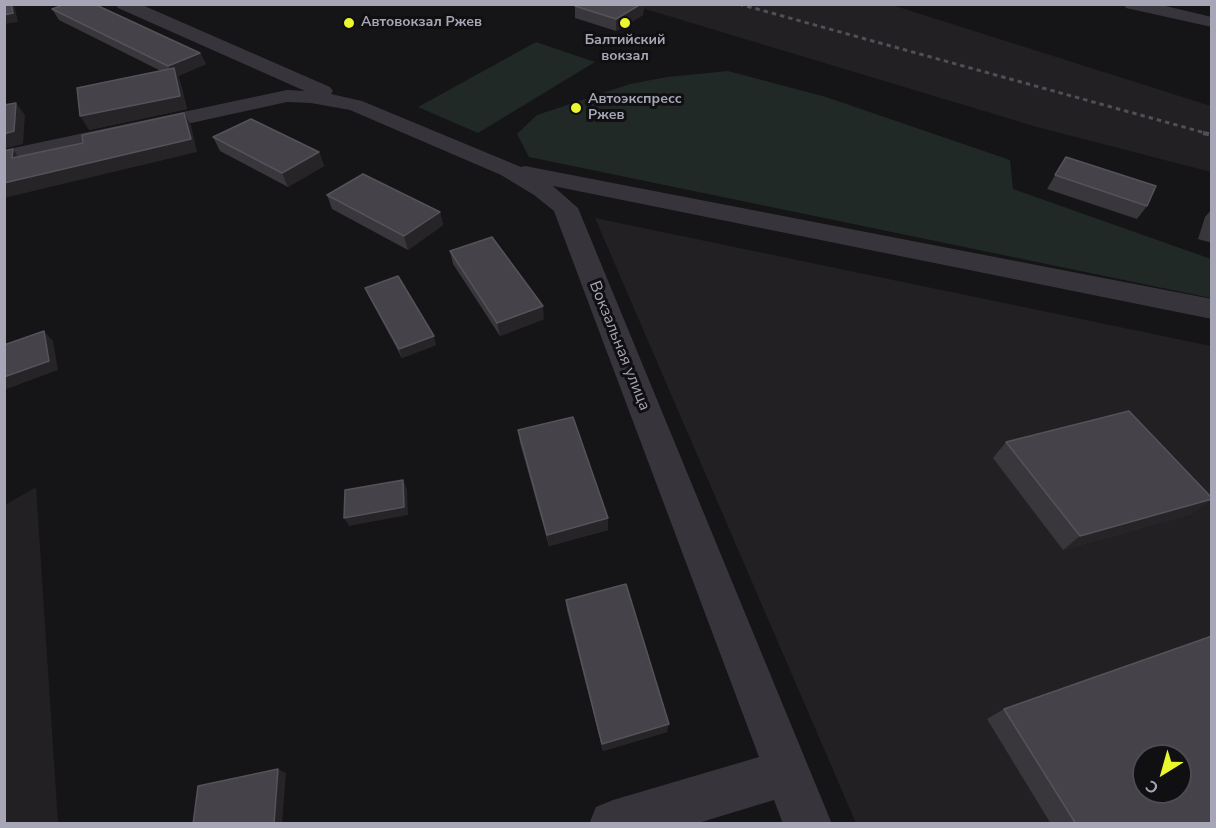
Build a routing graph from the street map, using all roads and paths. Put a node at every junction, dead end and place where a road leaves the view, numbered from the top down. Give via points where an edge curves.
1 (124, 4) edge
2 (1132, 4) edge
3 (1212, 22) edge
4 (284, 75) junction
5 (355, 105) junction
6 (226, 109) junction
7 (4, 157) edge
8 (509, 170) junction
9 (1212, 309) edge
10 (788, 772) junction
11 (614, 824) edge
12 (808, 824) edge

1 - 4 street
2 - 3 street
4 - 5 street
4 - 6 street via 287,81 282,90
5 - 6 street, Вокзальная улица via 287,96
5 - 8 street, Вокзальная улица
6 - 7 street
8 - 9 street
8 - 10 street, Вокзальная улица via 565,208
10 - 11 street
10 - 12 street, Вокзальная улица

